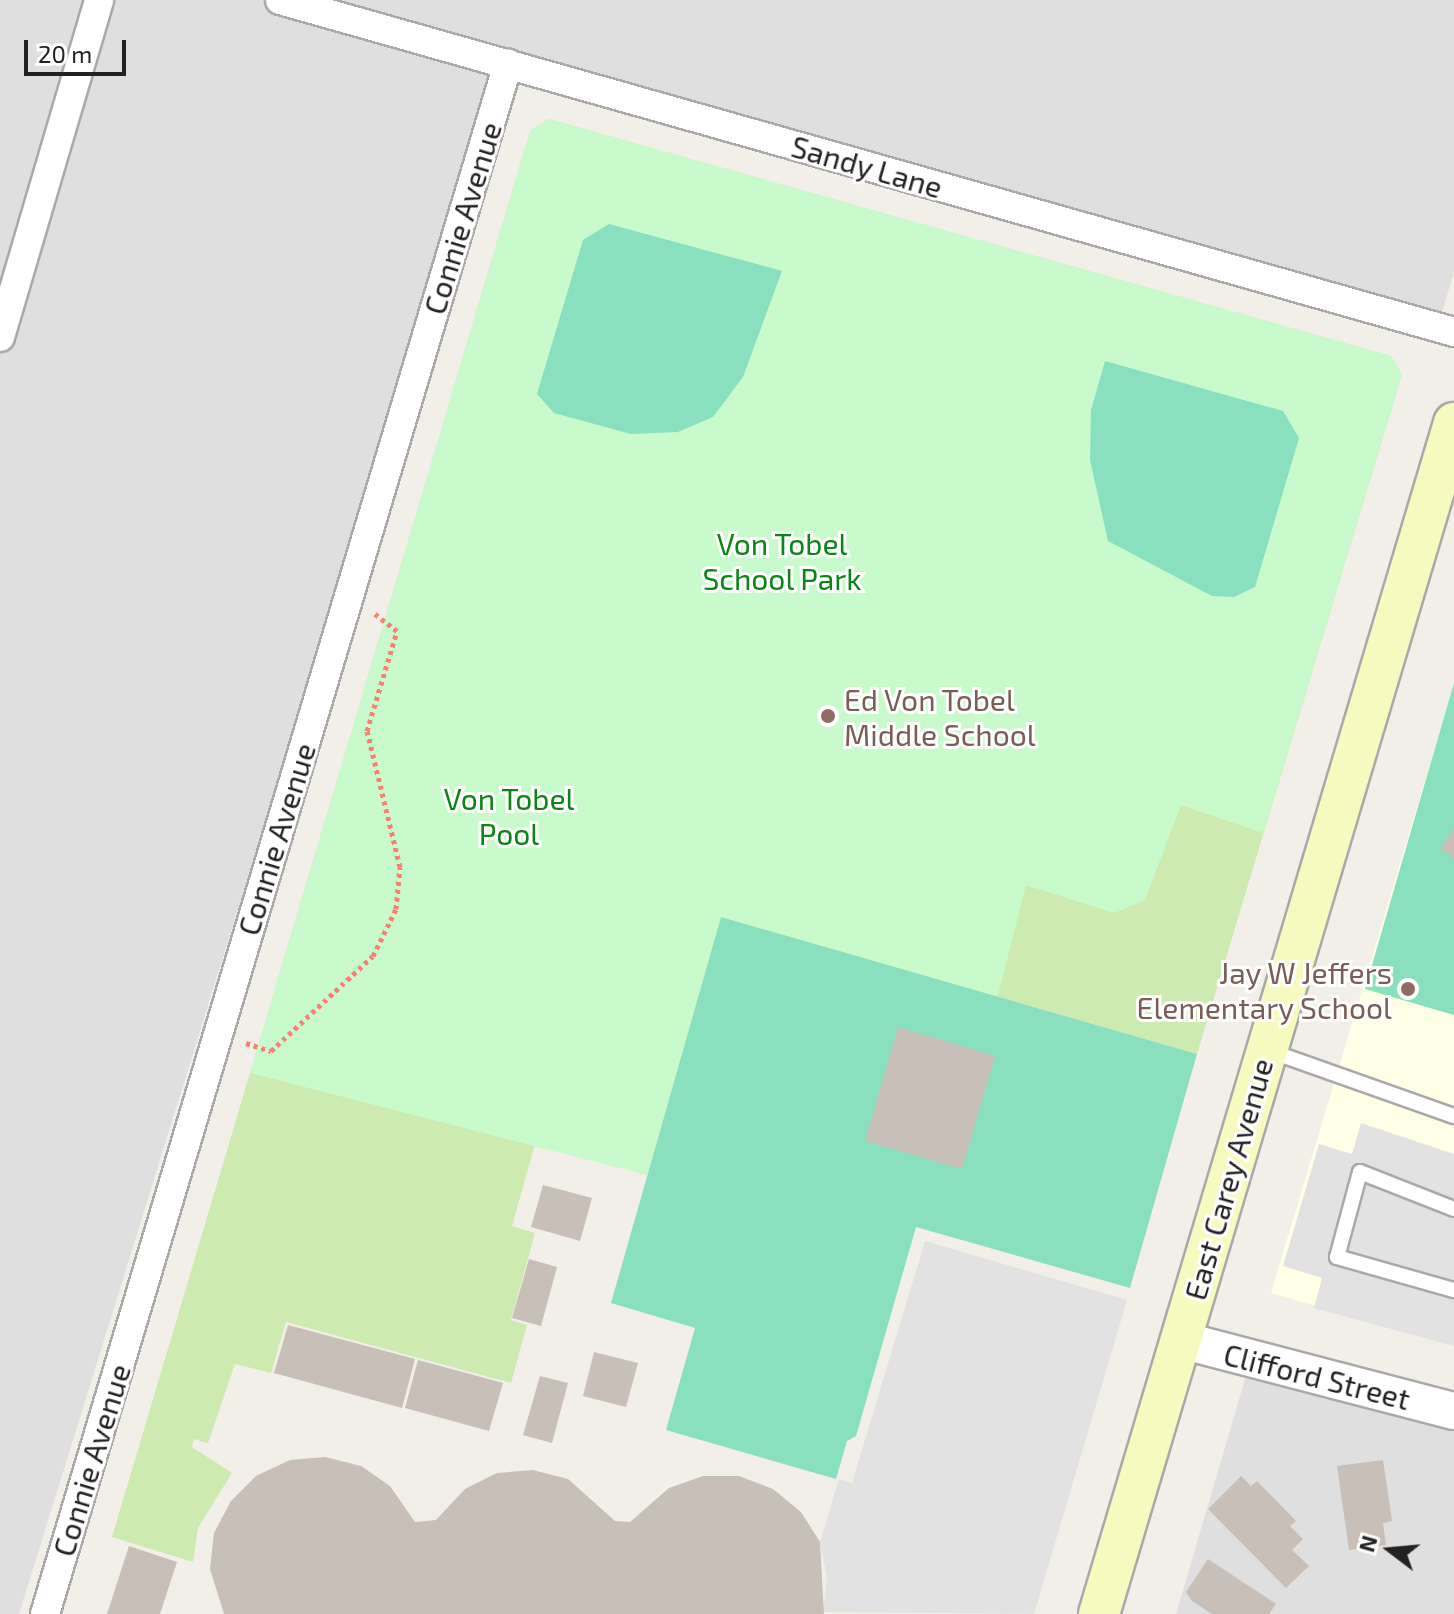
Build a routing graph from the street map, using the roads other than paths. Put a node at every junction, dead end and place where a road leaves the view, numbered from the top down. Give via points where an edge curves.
1 (99, 0) edge
2 (280, 0) edge
3 (508, 64) junction
4 (1454, 332) edge
5 (0, 337) edge
6 (1454, 423) edge
7 (1266, 1049) junction
8 (1454, 1116) edge
9 (1454, 1209) edge
10 (1454, 1290) edge
11 (1181, 1340) junction
12 (1454, 1411) edge
13 (45, 1614) edge
14 (1099, 1614) edge

1 - 5 street
2 - 3 street, Sandy Lane
3 - 4 street, Sandy Lane
3 - 13 street, Connie Avenue
6 - 7 main road, East Carey Avenue
7 - 8 lane
7 - 11 main road, East Carey Avenue
9 - 10 lane via 1360,1172 1337,1257
11 - 12 street, Clifford Street
11 - 14 main road, East Carey Avenue

